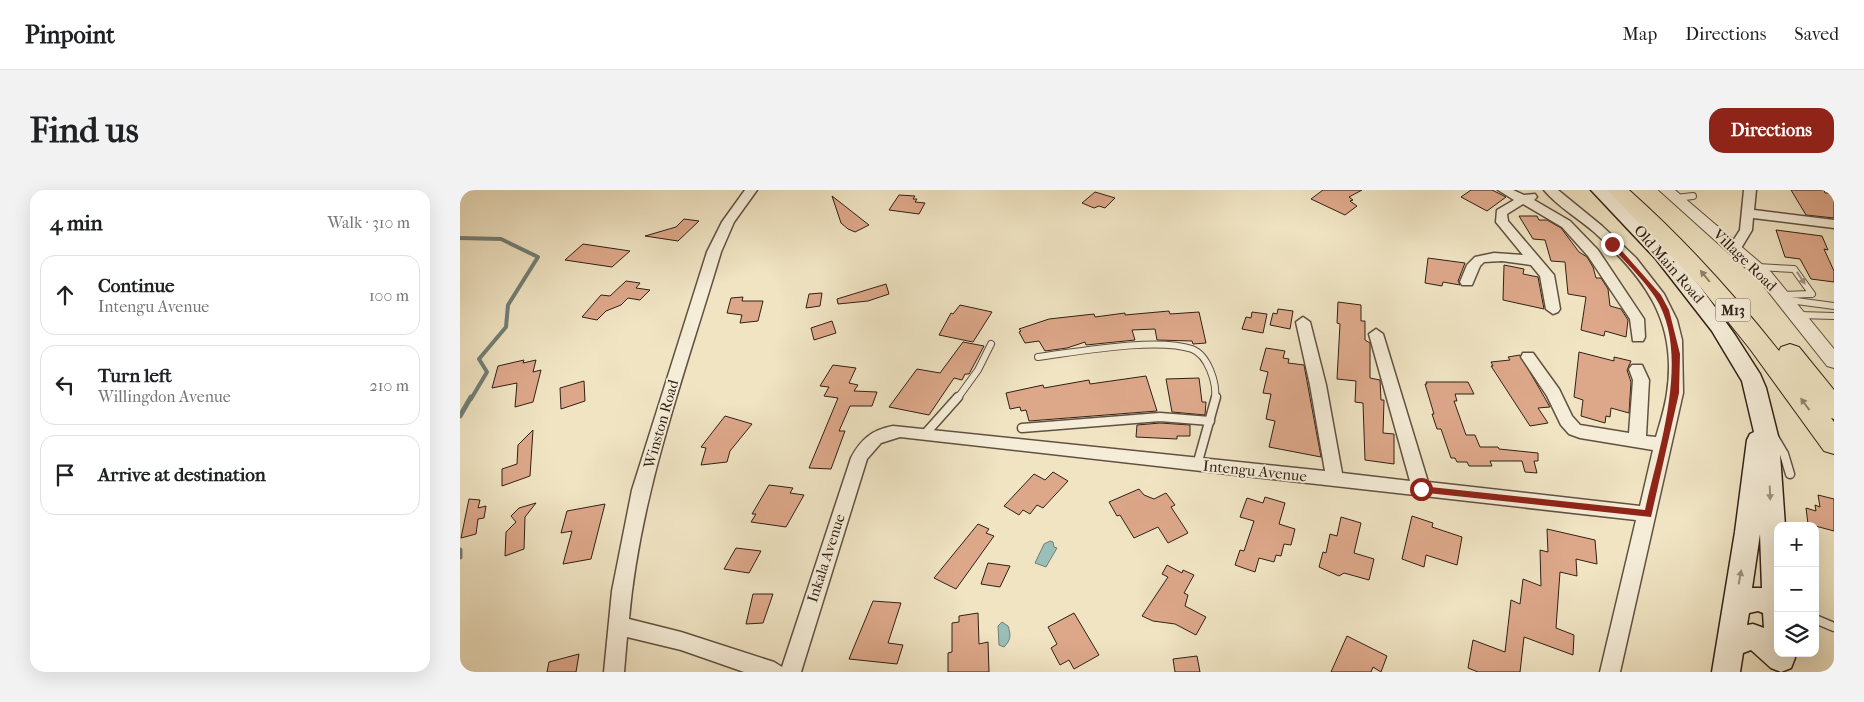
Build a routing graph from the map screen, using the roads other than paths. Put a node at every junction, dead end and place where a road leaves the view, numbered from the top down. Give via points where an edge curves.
1 (751, 190) edge
2 (1504, 190) edge
3 (1550, 190) edge
4 (1599, 190) edge
5 (1617, 190) edge
6 (1641, 190) edge
7 (1750, 190) edge
8 (1671, 194) edge
9 (1693, 196) dead end
10 (1524, 200) junction
11 (1748, 213) junction
12 (1834, 224) edge
13 (1735, 247) junction
14 (1533, 261) junction
15 (1756, 267) junction
16 (1468, 282) dead end
17 (1783, 297) junction
18 (1834, 306) edge
19 (1553, 309) dead end
20 (1797, 315) junction
21 (1834, 316) edge
22 (1303, 322) dead end
23 (1376, 334) dead end
24 (1638, 336) dead end
25 (991, 344) dead end
26 (1528, 357) dead end
27 (1038, 358) dead end
28 (1834, 361) edge
29 (1637, 369) dead end
30 (1834, 409) edge
31 (1210, 421) junction
32 (1762, 424) junction
33 (1022, 428) dead end
34 (925, 434) junction
35 (1637, 441) junction
36 (1834, 443) edge
37 (866, 445) joint
38 (1664, 445) junction
39 (1197, 464) junction
40 (1790, 474) dead end
41 (1335, 480) junction
42 (1421, 489) junction
43 (1648, 514) junction
44 (1774, 567) edge
45 (1774, 603) edge
46 (1736, 604) junction
47 (1819, 621) edge
48 (619, 626) junction
49 (1834, 627) edge
50 (1729, 643) junction
51 (1774, 650) edge
52 (614, 672) edge
53 (774, 672) edge
54 (791, 672) edge
55 (1610, 672) edge
56 (1726, 672) edge

1 - 48 street, Winston Road via 728,222 714,252 665,407 631,536
2 - 10 street
3 - 10 street
3 - 38 street via 1624,255 1658,295 1666,310 1676,354 1676,376
4 - 32 main road, Old Main Road via 1656,245 1702,301 1753,382
36 -> 5 highway, M13 via 1785,375 1701,271
6 - 30 highway, M13 via 1727,274
7 - 11 street
8 - 9 lane
8 - 13 street, Village Road
10 - 14 street via 1501,213 1502,222
10 - 24 street via 1566,224 1593,253 1636,319
11 - 12 street
11 - 13 street via 1746,230
13 - 15 street, Village Road
14 - 16 street via 1508,257 1480,259 1475,262
14 - 19 street via 1547,275
15 - 17 street, Village Road
15 -> 17 lane via 1794,269 1812,294
17 - 18 lane
17 - 20 street, Village Road
20 - 21 lane
20 - 28 street, Village Road
22 - 41 street
23 - 42 street
25 - 34 lane via 976,375 952,407
26 - 35 street via 1573,429
27 - 31 lane via 1106,348 1189,347 1204,359 1213,376 1216,396
29 - 35 street via 1641,380
31 - 33 lane via 1160,417
31 - 39 lane
32 - 40 lane via 1778,443
32 -> 44 main road, Old Main Road via 1768,440
46 -> 32 main road, Old Main Road
34 - 37 street, Intengu Avenue via 900,431 881,434
34 - 39 street, Intengu Avenue
35 - 38 street
37 - 54 street, Inkala Avenue via 839,518
38 - 43 street
39 - 41 street, Intengu Avenue
41 - 42 street, Intengu Avenue
42 - 43 street, Intengu Avenue
43 - 55 street
45 - 46 main road via 1758,599
46 - 50 main road, Old Main Road
47 - 49 lane
48 - 52 street, Winston Road
48 - 53 street via 681,641
50 - 51 main road via 1754,637
50 - 56 main road, Old Main Road

